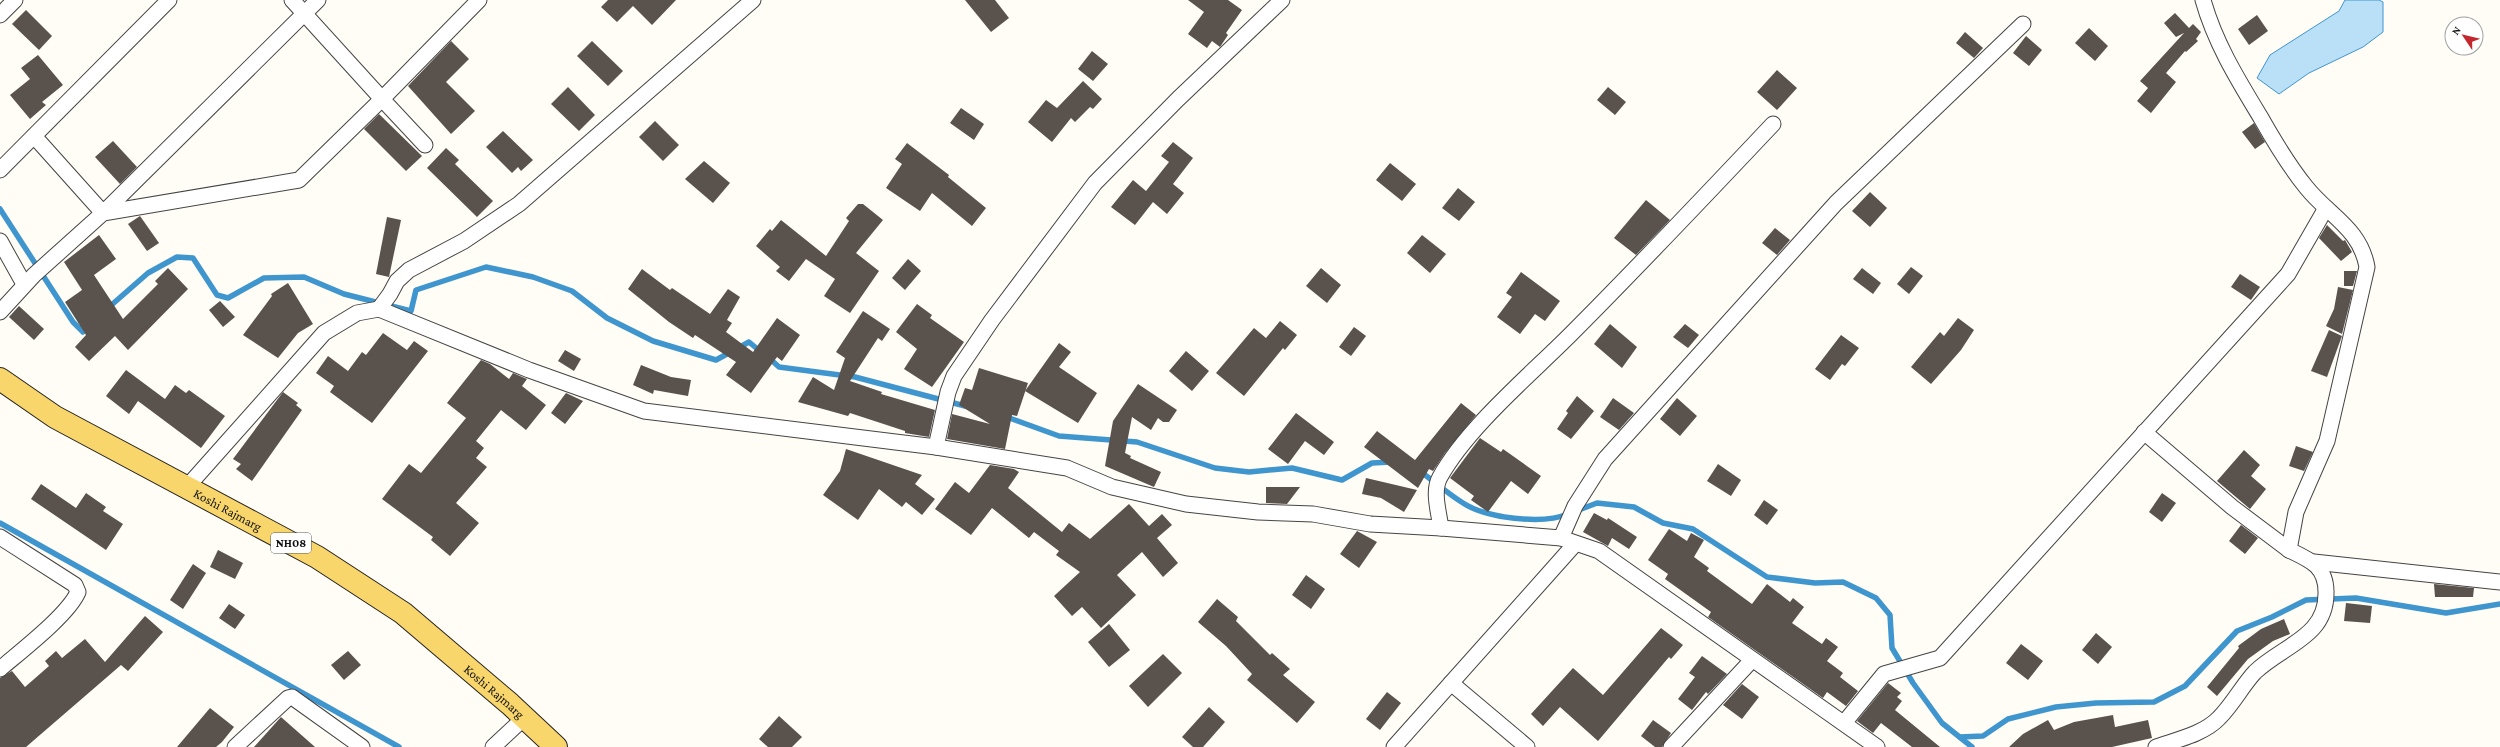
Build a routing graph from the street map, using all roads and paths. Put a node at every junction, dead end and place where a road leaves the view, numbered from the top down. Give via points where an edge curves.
1 (15, 0) edge
2 (169, 0) edge
3 (292, 0) edge
4 (318, 0) edge
5 (479, 0) edge
6 (753, 0) edge
7 (1282, 0) edge
8 (2203, 0) edge
9 (304, 14) junction
10 (0, 15) edge
11 (2023, 24) dead end
12 (382, 99) junction
13 (1773, 124) dead end
14 (34, 136) junction
15 (425, 145) dead end
16 (0, 170) edge
17 (2326, 208) junction
18 (103, 213) junction
19 (0, 241) edge
20 (29, 280) junction
21 (384, 303) junction
22 (0, 312) edge
23 (0, 379) edge
24 (2144, 432) junction
25 (936, 447) junction
26 (187, 487) junction
27 (1441, 528) junction
28 (0, 537) edge
29 (1561, 538) junction
30 (1575, 544) junction
31 (2289, 550) junction
32 (2314, 562) junction
33 (2500, 582) edge
34 (1752, 660) junction
35 (0, 669) edge
36 (1451, 683) junction
37 (525, 717) junction
38 (1844, 723) junction
39 (235, 747) edge
40 (362, 747) edge
41 (493, 747) edge
42 (556, 747) edge
43 (1394, 747) edge
44 (1527, 747) edge
45 (1670, 747) edge
46 (1877, 747) edge
47 (2156, 747) edge

1 - 10 street
2 - 14 street
3 - 9 street
4 - 9 street
5 - 12 street
6 - 21 street via 519,204 464,241 409,270 397,281
7 - 25 street via 1095,183 992,320 954,376
8 - 17 street via 2226,60 2306,187
9 - 12 street
9 - 18 street
11 - 29 street via 1836,203 1606,459 1567,520
12 - 15 street
12 - 18 street via 299,180
13 - 27 street via 1654,252 1480,425 1437,486
14 - 16 street
14 - 18 street
17 - 24 street via 2288,274
17 - 31 street via 2351,231 2364,250 2367,267 2327,441 2296,512
18 - 20 street
19 - 20 street
20 - 22 street
21 - 25 street via 529,370 644,411
21 - 26 street via 357,313 324,333
23 - 26 main road, Koshi Rajmarg / NH08 via 55,417
24 - 31 street via 2232,507
24 - 38 street via 1940,658 1884,674
25 - 27 street via 1067,468 1112,487 1186,504 1258,512 1313,514 1370,524
26 - 37 main road, Koshi Rajmarg / NH08 via 317,557 403,613
27 - 29 street
28 - 35 street via 75,586 78,592 75,599 54,620
29 - 30 street
30 - 34 street via 1599,551
30 - 36 street
31 - 32 street
32 - 33 street
32 - 47 street via 2323,574 2326,605 2322,618 2313,629 2255,673 2219,718 2202,730
34 - 38 street
34 - 45 street
36 - 43 street
36 - 44 street
37 - 41 street
37 - 42 main road, Koshi Rajmarg / NH08
38 - 46 street
39 - 40 street via 292,697

